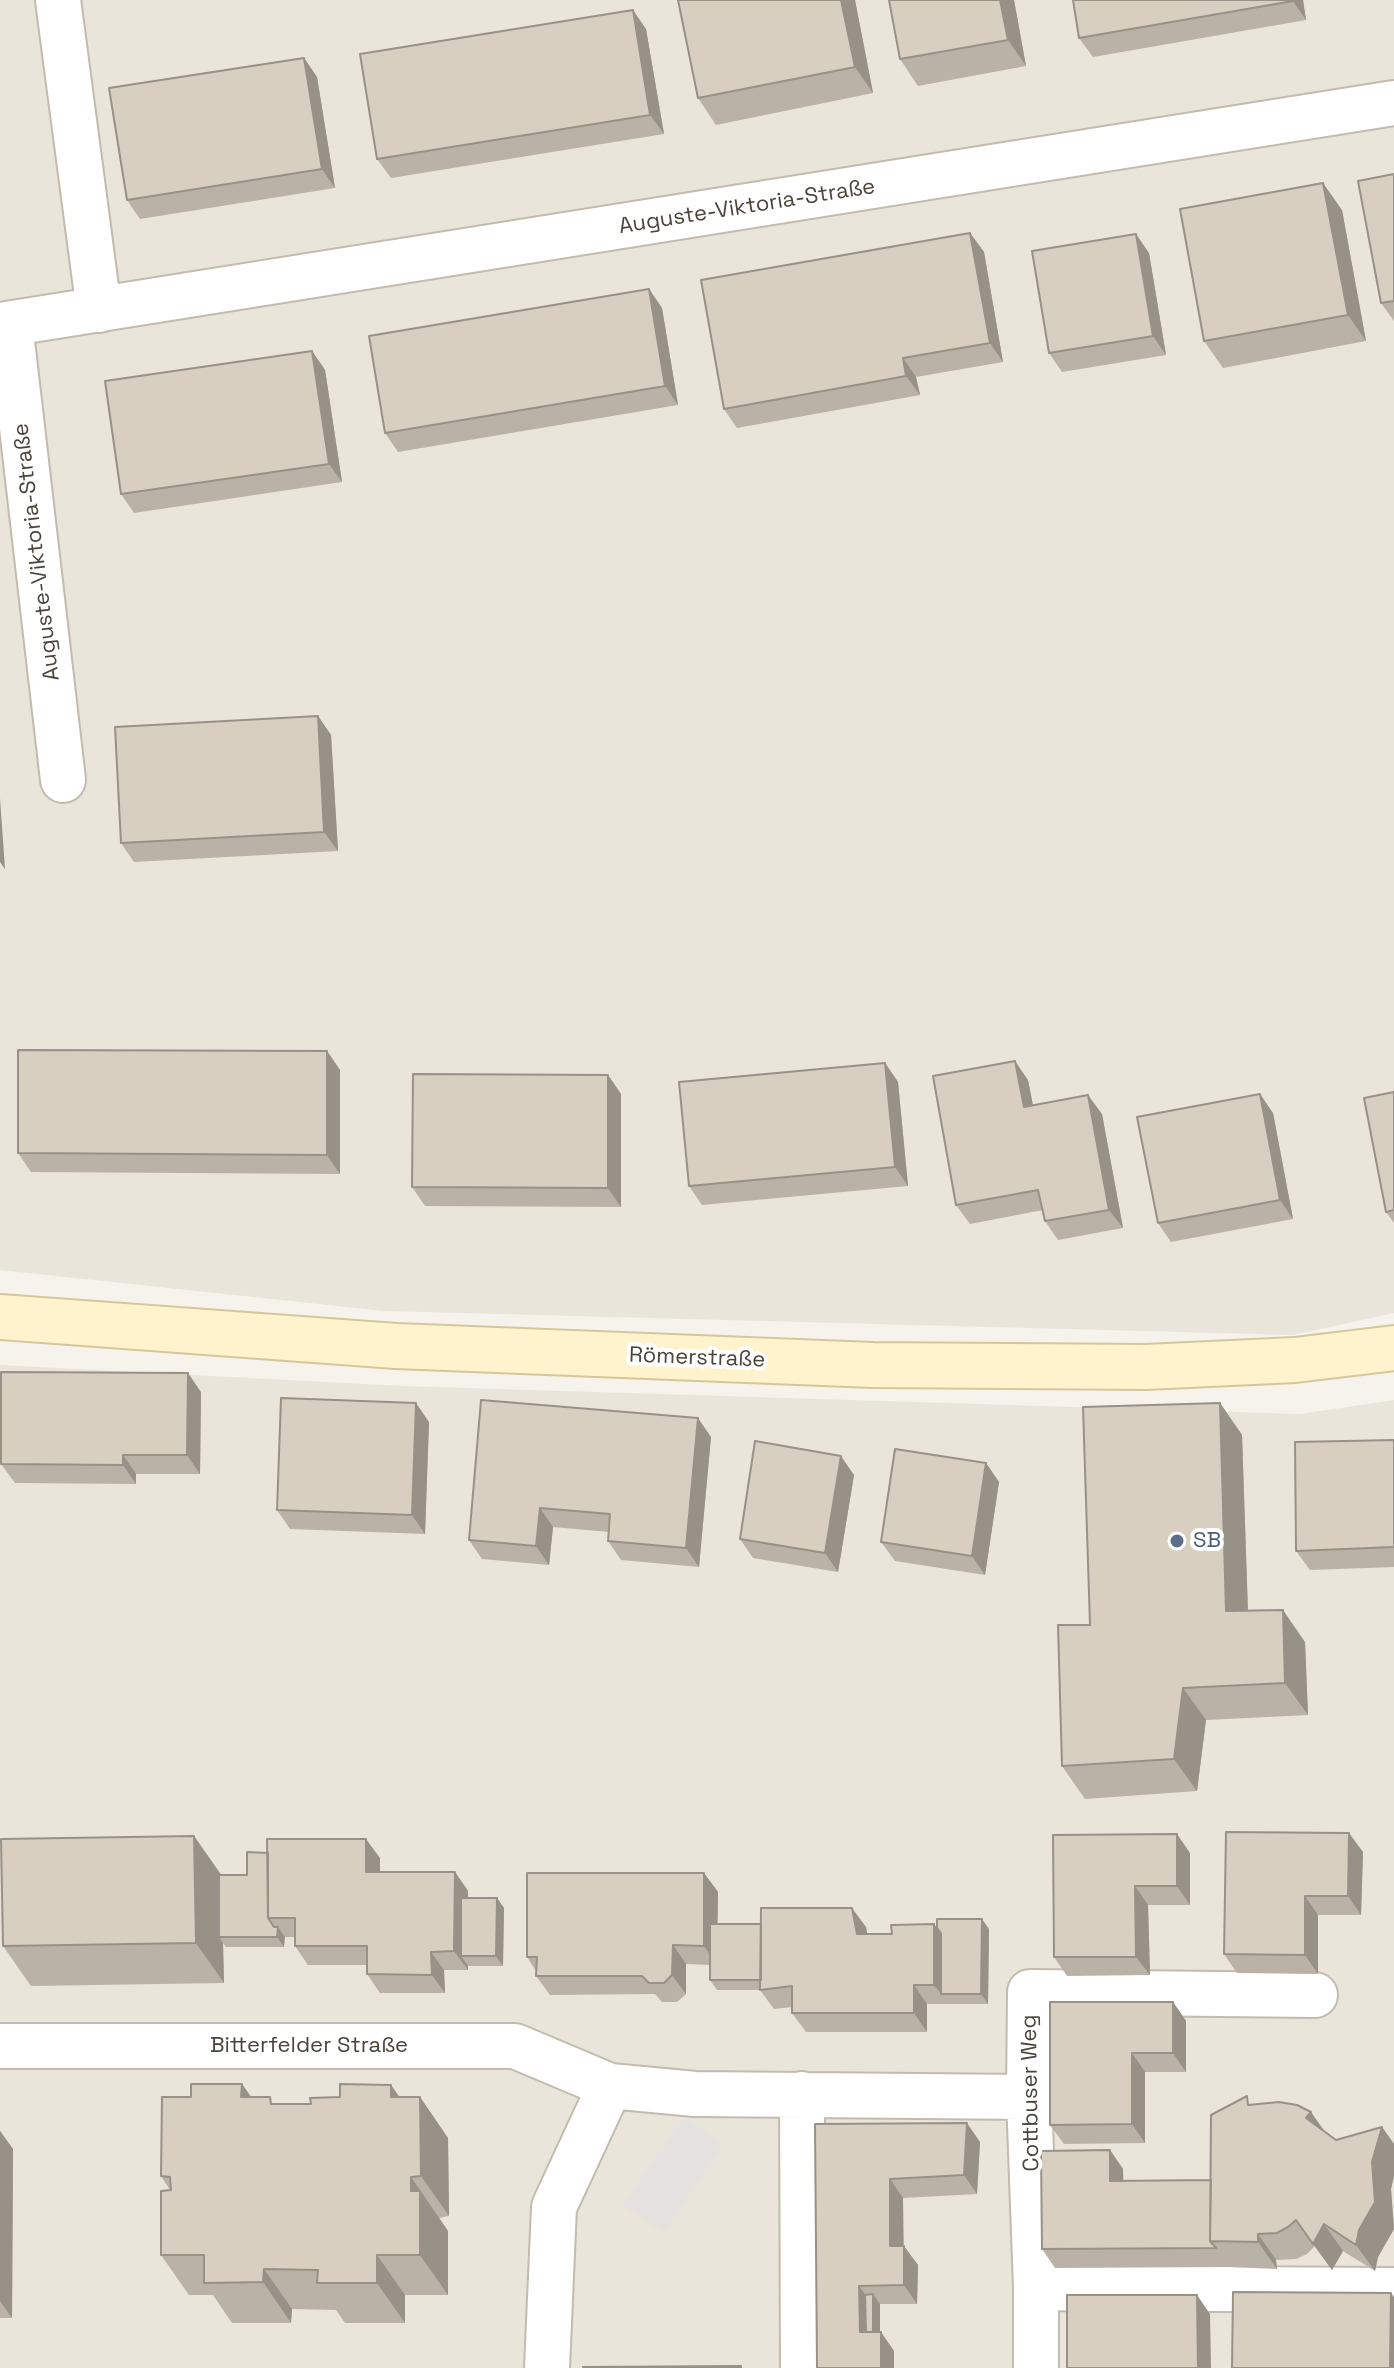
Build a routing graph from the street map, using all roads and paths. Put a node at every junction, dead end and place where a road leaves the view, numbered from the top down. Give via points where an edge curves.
1 (58, 0) edge
2 (1394, 103) edge
3 (99, 310) junction
4 (5, 324) edge
5 (63, 780) dead end
6 (0, 1317) edge
7 (1394, 1348) edge
8 (1315, 1995) dead end
9 (0, 2046) edge
10 (610, 2086) junction
11 (802, 2094) junction
12 (1029, 2097) junction
13 (1036, 2288) junction
14 (1394, 2290) edge
15 (547, 2368) edge
16 (803, 2368) edge
17 (1036, 2368) edge

1 - 3 street
2 - 3 street, Auguste-Viktoria-Straße
3 - 4 street, Auguste-Viktoria-Straße
4 - 5 street, Auguste-Viktoria-Straße
6 - 7 main road, Römerstraße via 396,1346 873,1365 1146,1367 1295,1360
8 - 12 street, Cottbuser Weg via 1030,1992
9 - 10 street, Bitterfelder Straße via 515,2046
10 - 11 street, Bitterfelder Straße via 695,2094
10 - 15 street via 554,2207
11 - 12 street, Bitterfelder Straße
11 - 16 street
12 - 13 street, Cottbuser Weg
13 - 14 street
13 - 17 street, Cottbuser Weg

